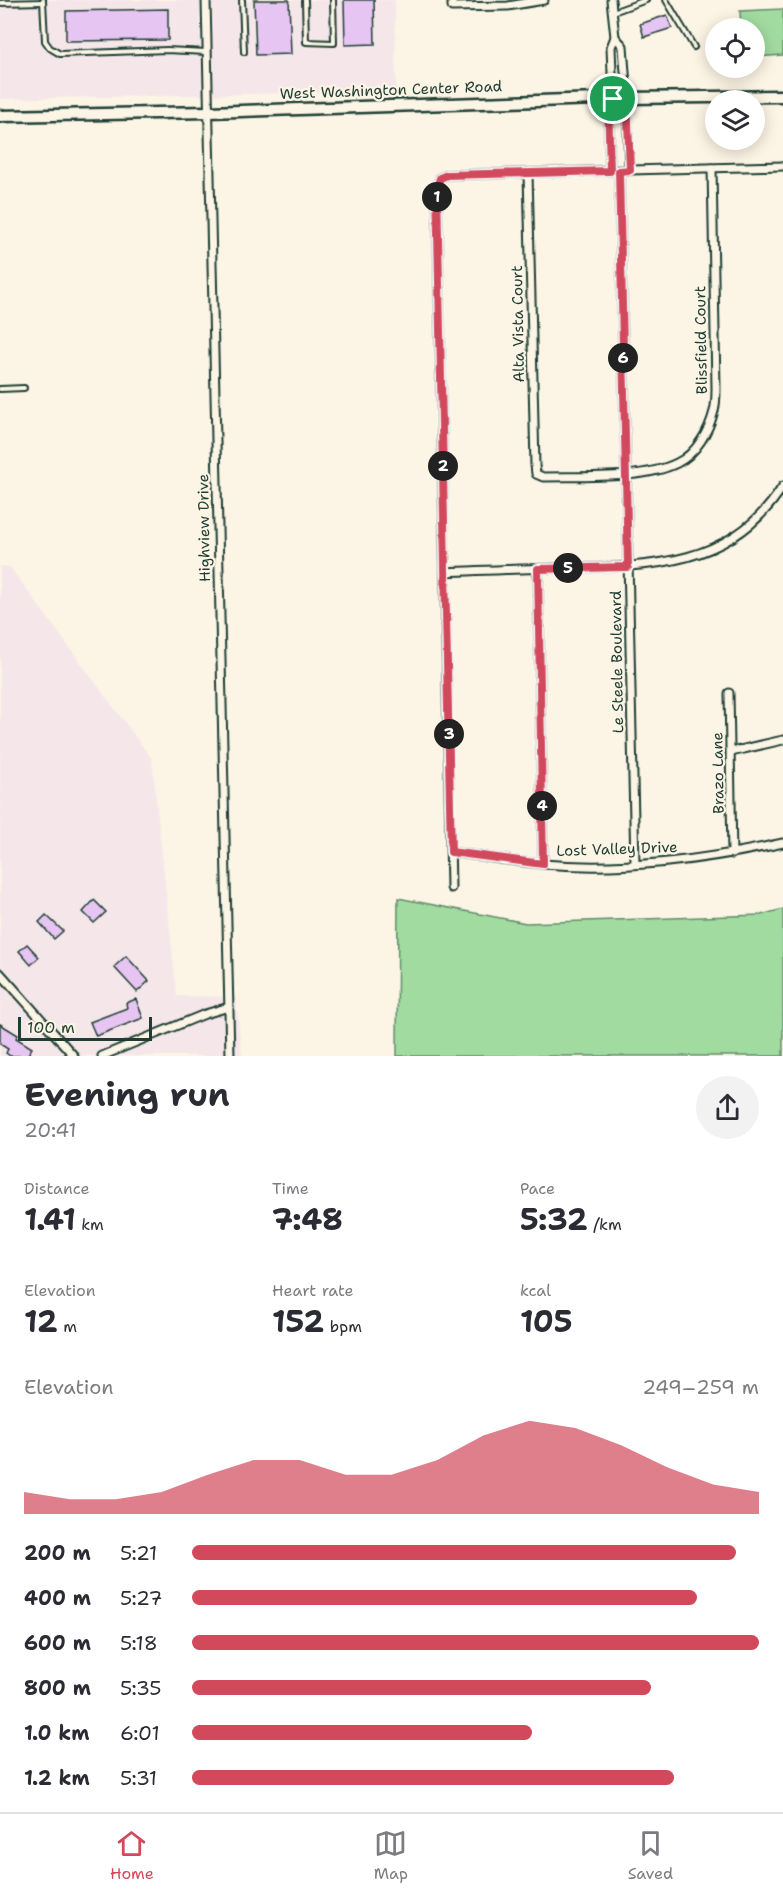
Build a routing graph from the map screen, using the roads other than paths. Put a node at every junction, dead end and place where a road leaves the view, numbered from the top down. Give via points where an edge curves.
1 (206, 0) edge
2 (242, 0) edge
3 (304, 0) edge
4 (333, 0) edge
5 (544, 0) edge
6 (611, 0) edge
7 (646, 0) edge
8 (666, 0) edge
9 (43, 1) edge
10 (0, 3) edge
11 (452, 4) edge
12 (613, 12) junction
13 (615, 37) junction
14 (694, 47) dead end
15 (207, 52) junction
16 (244, 52) dead end
17 (783, 96) edge
18 (627, 98) junction
19 (610, 99) junction
20 (209, 112) junction
21 (0, 116) edge
22 (783, 166) edge
23 (712, 168) junction
24 (630, 170) junction
25 (610, 171) junction
26 (619, 171) junction
27 (528, 173) junction
28 (24, 388) dead end
29 (0, 389) edge
30 (536, 474) joint
31 (626, 474) junction
32 (783, 486) edge
33 (628, 567) junction
34 (538, 569) junction
35 (446, 572) junction
36 (729, 693) dead end
37 (783, 740) edge
38 (731, 752) junction
39 (783, 843) edge
40 (451, 852) junction
41 (732, 854) junction
42 (543, 864) junction
43 (635, 864) junction
44 (451, 888) dead end
45 (0, 973) edge
46 (229, 1007) junction
47 (74, 1056) edge
48 (102, 1056) edge
49 (230, 1056) edge

1 - 15 street, Highview Drive
2 - 16 lane
3 - 4 lane via 306,42 334,43
5 - 11 street via 508,6
6 - 12 street
7 - 12 lane
8 - 14 lane
9 - 10 lane
9 - 15 lane via 45,41 60,54
12 - 13 street
13 - 18 street via 623,46
13 - 19 street via 611,47
15 - 20 street, Highview Drive
17 - 18 main road, West Washington Center Road
18 - 19 main road, West Washington Center Road
18 - 24 street
19 - 20 main road, West Washington Center Road
19 - 25 street
20 - 21 main road, West Washington Center Road
20 - 46 street, Highview Drive
22 - 23 street
23 - 24 street
23 - 31 street, Blissfield Court via 715,410 696,448 678,463
24 - 26 street
25 - 26 street
25 - 27 street
26 - 31 street, Le Steele Boulevard
27 - 30 street, Alta Vista Court
27 - 35 street via 447,175 440,178 437,187
28 - 29 lane
30 - 31 street, Blissfield Court
31 - 33 street, Le Steele Boulevard
32 - 33 street via 758,518 707,551 665,563
33 - 34 street
33 - 43 street, Le Steele Boulevard
34 - 35 street
34 - 42 street
35 - 40 street
36 - 38 street, Brazo Lane
37 - 38 street
38 - 41 street, Brazo Lane
39 - 41 street, Lost Valley Drive
40 - 42 street, Lost Valley Drive
40 - 44 street
41 - 43 street, Lost Valley Drive
42 - 43 street, Lost Valley Drive
45 - 47 street
46 - 48 street
46 - 49 street, Highview Drive

